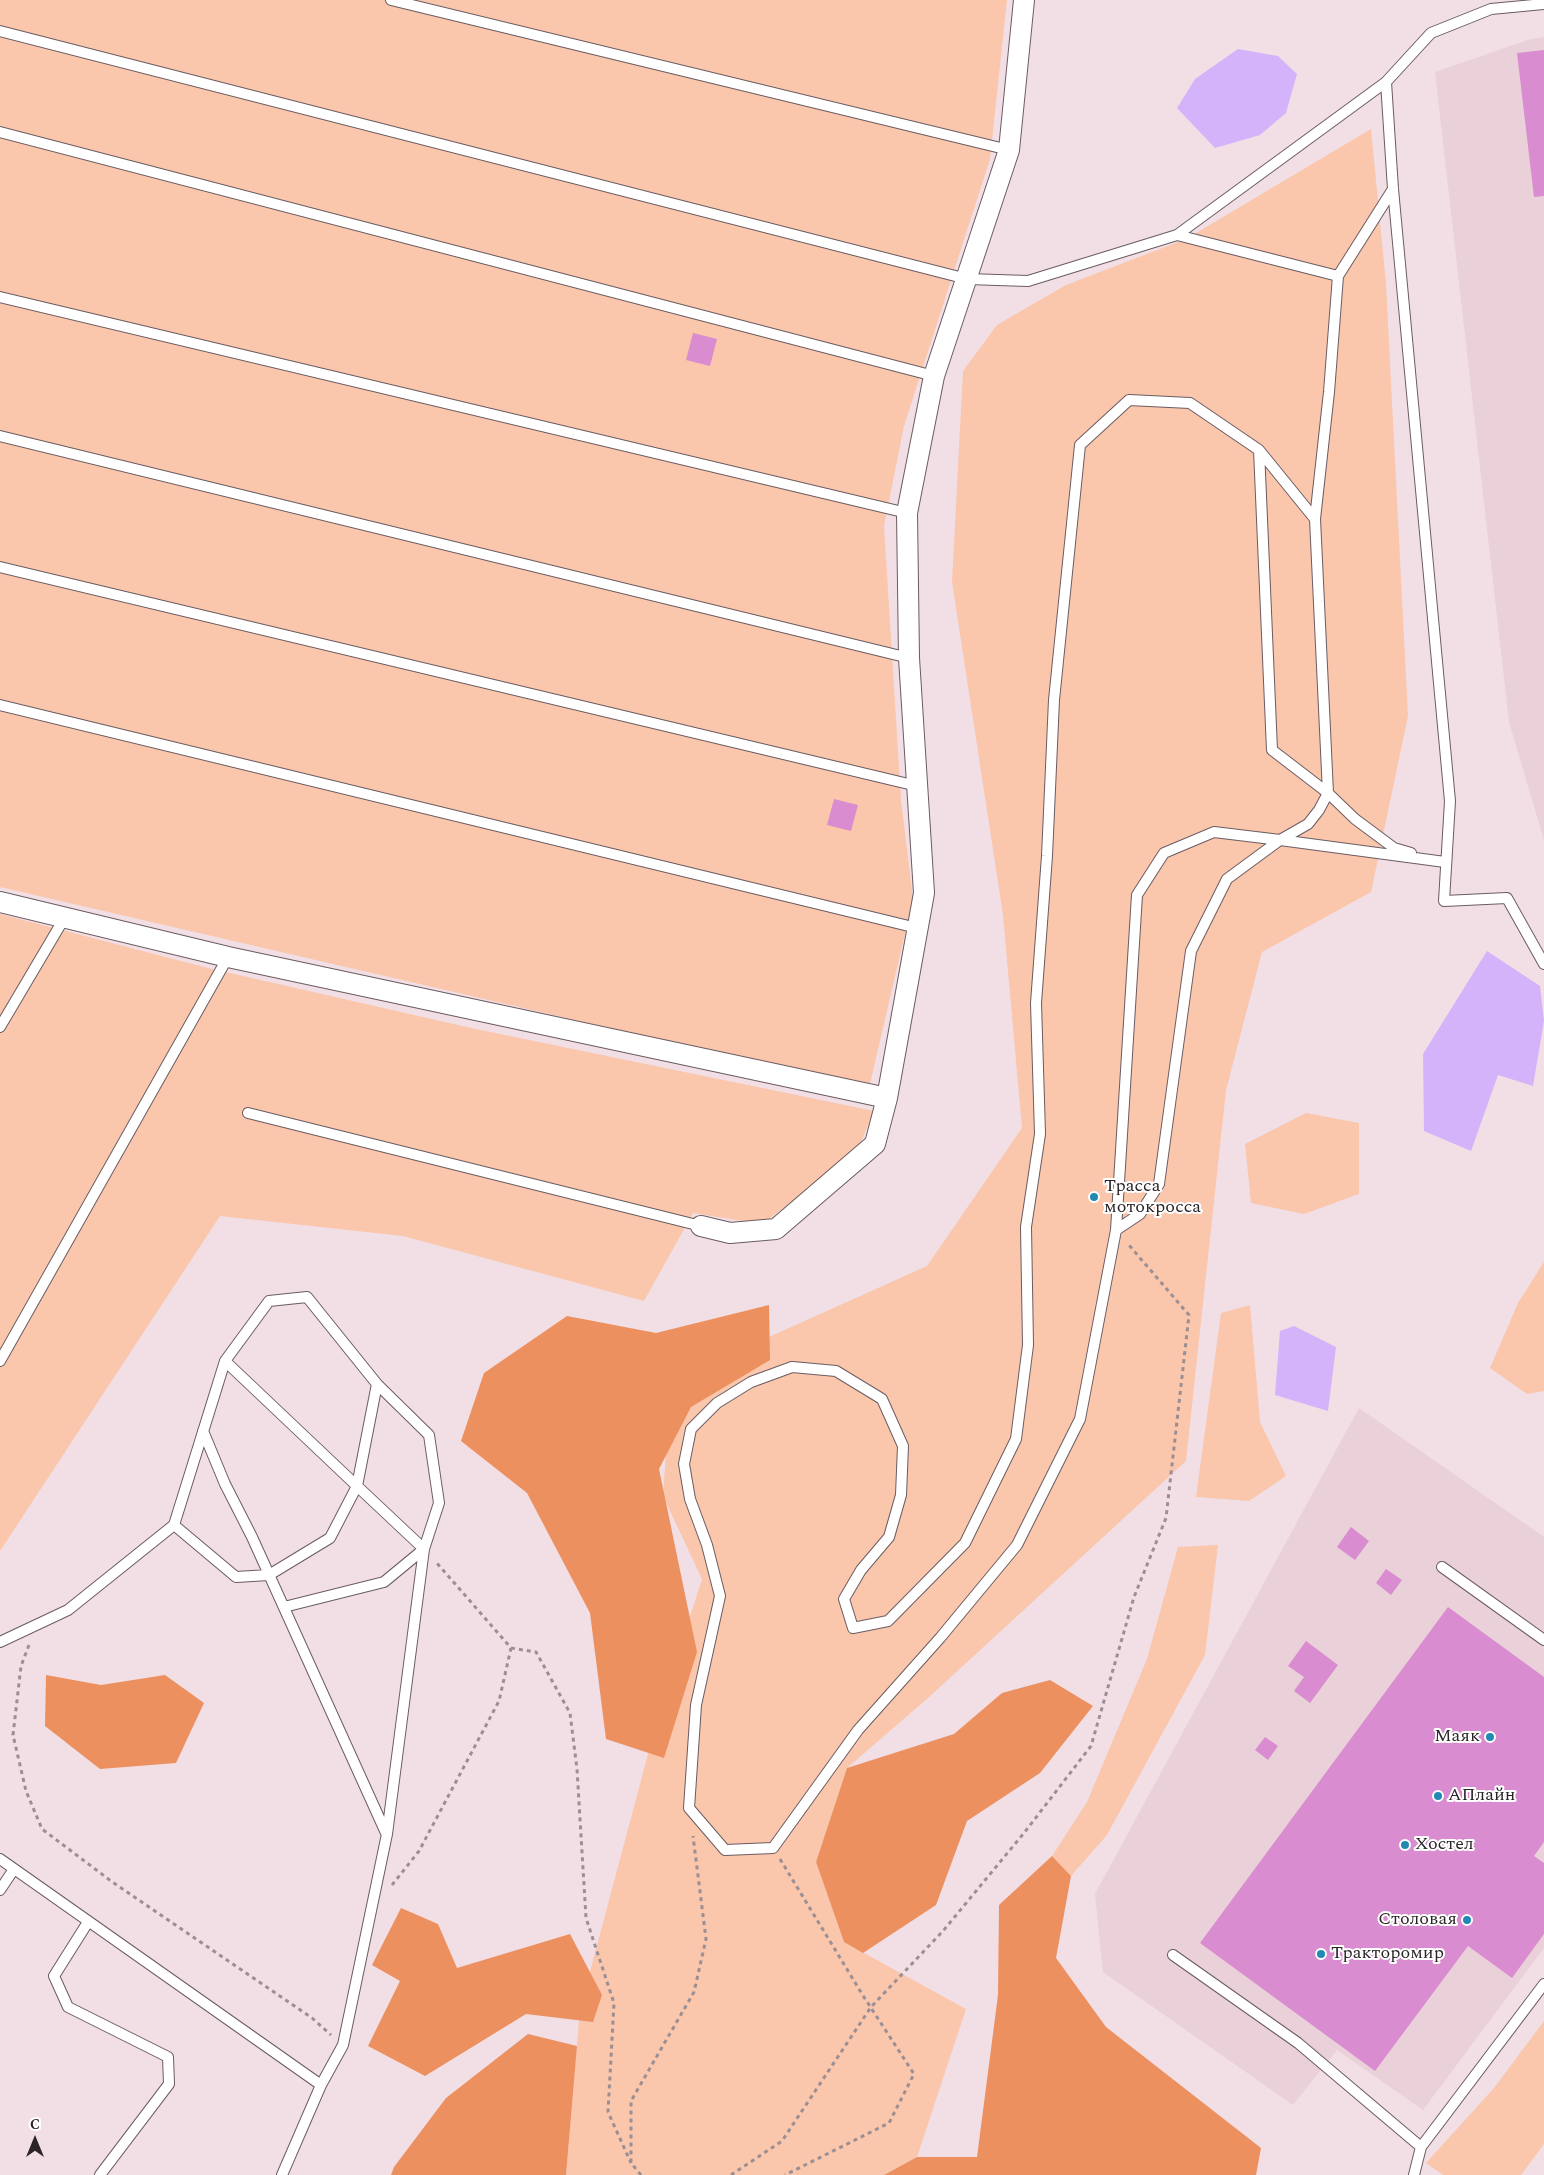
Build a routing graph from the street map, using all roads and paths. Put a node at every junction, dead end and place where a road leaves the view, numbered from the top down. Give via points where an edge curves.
1 (391, 0) edge
2 (1024, 0) edge
3 (1544, 4) edge
4 (0, 31) edge
5 (1386, 82) junction
6 (0, 132) edge
7 (1009, 150) junction
8 (1393, 188) junction
9 (1177, 235) junction
10 (1338, 276) junction
11 (966, 279) junction
12 (0, 297) edge
13 (934, 376) junction
14 (0, 436) edge
15 (1259, 450) junction
16 (907, 512) junction
17 (1315, 519) junction
18 (0, 567) edge
19 (909, 658) junction
20 (0, 705) edge
21 (917, 786) junction
22 (1328, 793) junction
23 (1280, 840) junction
24 (1445, 862) junction
25 (0, 902) edge
26 (65, 918) junction
27 (917, 928) junction
28 (228, 957) junction
29 (1544, 964) edge
30 (0, 1027) edge
31 (887, 1098) junction
32 (248, 1113) dead end
33 (701, 1226) joint
34 (1116, 1230) junction
35 (0, 1361) edge
36 (225, 1361) junction
37 (377, 1384) junction
38 (203, 1431) junction
39 (357, 1486) junction
40 (174, 1526) junction
41 (424, 1549) junction
42 (1442, 1567) dead end
43 (269, 1575) junction
44 (284, 1607) junction
45 (37, 1625) junction
46 (1544, 1640) edge
47 (0, 1642) edge
48 (511, 1648) junction
49 (689, 1808) junction
50 (386, 1834) junction
51 (773, 1848) junction
52 (0, 1859) edge
53 (14, 1869) junction
54 (0, 1890) edge
55 (370, 1912) junction
56 (88, 1922) junction
57 (1173, 1955) dead end
58 (1544, 1984) edge
59 (871, 2008) junction
60 (343, 2045) junction
61 (320, 2085) junction
62 (1421, 2147) junction
63 (631, 2163) junction
64 (100, 2175) edge
65 (282, 2175) edge
66 (641, 2175) edge
67 (731, 2175) edge
68 (785, 2175) edge
69 (1414, 2175) edge

1 - 7 lane
2 - 7 street
3 - 5 lane via 1491,9 1431,33
4 - 11 lane
5 - 8 lane
5 - 9 lane
6 - 13 lane
7 - 11 street
8 - 10 lane
8 - 24 lane via 1450,801
9 - 10 lane
9 - 11 lane via 1028,281
10 - 17 lane
11 - 13 street
12 - 16 lane
13 - 16 street
14 - 19 lane
15 - 17 lane
15 - 22 lane via 1272,750
15 - 49 lane via 1190,404 1129,400 1080,445 1054,700 1036,1002 1040,1134 1026,1227 1028,1345 1016,1440 965,1543 888,1621 853,1628 844,1599 860,1570 889,1537 901,1495 903,1446 882,1399 836,1371 792,1367 750,1382 717,1403 691,1429 684,1464 690,1499 707,1545 720,1596 696,1705
16 - 19 street
17 - 22 lane
18 - 21 lane
19 - 21 street
20 - 27 lane
21 - 27 street via 924,893
22 - 23 lane via 1308,824
22 - 24 lane via 1355,819 1394,848
23 - 24 lane
23 - 34 lane via 1227,879 1191,951 1159,1184 1140,1214
23 - 34 lane via 1214,832 1164,854 1136,895
24 - 29 lane via 1444,901 1507,898
25 - 26 street
26 - 28 street
26 - 30 lane
27 - 31 street
28 - 31 street
28 - 35 lane
31 - 33 street via 875,1144 776,1229 730,1233
32 - 33 lane
34 - 51 lane via 1080,1419 1017,1545 858,1730
34 - 59 path via 1189,1315 1166,1518 1134,1597 1091,1746 1024,1834 943,1931
36 - 37 lane via 269,1301 307,1297
36 - 38 lane
36 - 39 lane
37 - 39 lane
37 - 41 lane via 429,1435 440,1503
38 - 40 lane
38 - 43 lane
39 - 41 lane
39 - 43 lane via 330,1538
40 - 43 lane via 236,1577
40 - 45 lane via 68,1610
41 - 44 lane via 384,1582
41 - 48 path
41 - 50 lane
42 - 46 lane
43 - 44 lane
44 - 50 lane
45 - 47 lane
45 - 60 path via 21,1666 12,1735 26,1791 42,1829 111,1881 312,2018
48 - 55 path via 499,1701 419,1851
48 - 63 path via 536,1652 570,1713 577,1769 586,1918 614,2003 608,2112
49 - 51 lane via 725,1850
49 - 63 path via 706,1939 694,1992 631,2101
50 - 55 lane
51 - 59 path
52 - 53 lane
53 - 54 lane
53 - 56 lane
55 - 60 lane
56 - 61 lane
56 - 64 lane via 54,1976 68,2007 168,2057 169,2084
57 - 62 lane via 1298,2043
58 - 62 lane
59 - 67 path via 782,2140
59 - 68 path via 914,2074 889,2123
60 - 61 lane
61 - 65 lane
62 - 69 lane
63 - 66 path

